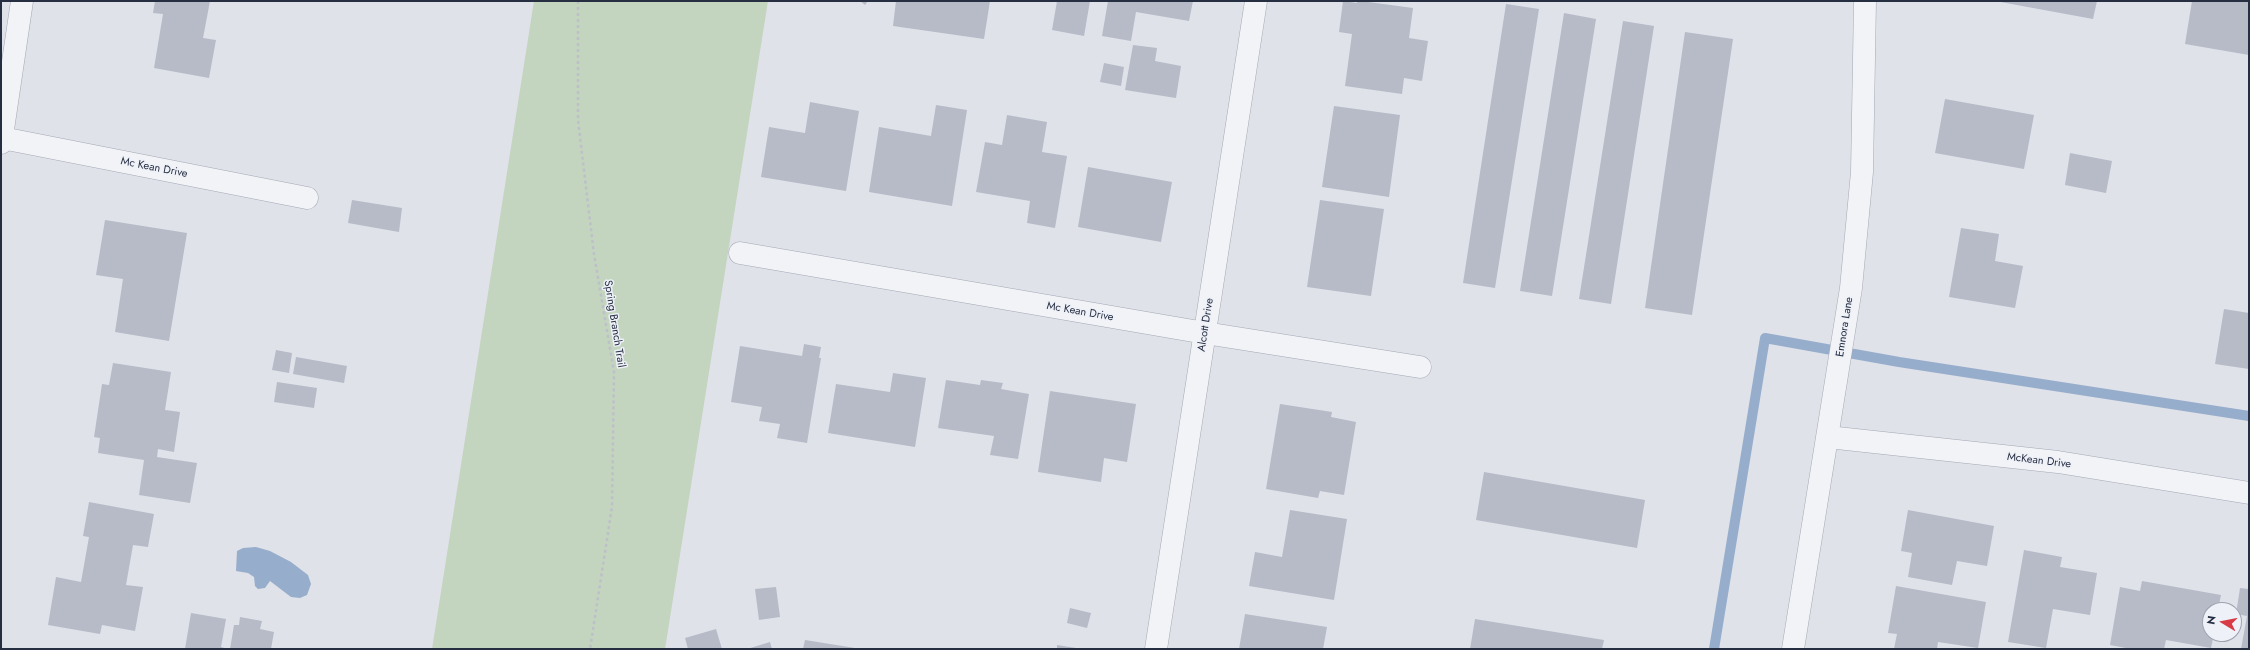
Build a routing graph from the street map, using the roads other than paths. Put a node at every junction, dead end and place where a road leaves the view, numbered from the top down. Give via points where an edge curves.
1 (22, 1) edge
2 (1256, 1) edge
3 (1865, 1) edge
4 (1, 140) edge
5 (307, 198) dead end
6 (740, 253) dead end
7 (1205, 333) junction
8 (1420, 367) dead end
9 (1828, 437) junction
10 (2249, 493) edge
11 (1156, 649) edge
12 (1792, 649) edge

1 - 4 street
2 - 7 street, Alcott Drive
3 - 9 street, Emnora Lane via 1862,172 1851,288
4 - 5 street, Mc Kean Drive
6 - 7 street, Mc Kean Drive
7 - 8 street, Mc Kean Drive
7 - 11 street, Alcott Drive
9 - 10 street, McKean Drive via 2058,462
9 - 12 street, Emnora Lane

